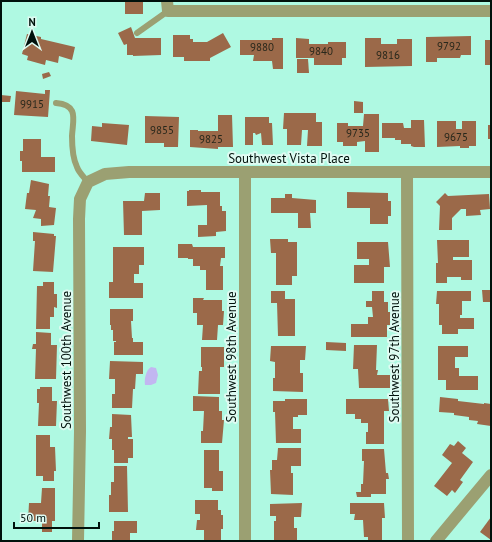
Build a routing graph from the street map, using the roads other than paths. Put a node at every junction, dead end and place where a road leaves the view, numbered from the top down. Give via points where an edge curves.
1 (168, 6) edge
2 (491, 11) edge
3 (137, 32) dead end
4 (56, 103) dead end
5 (245, 172) junction
6 (407, 172) junction
7 (491, 172) edge
8 (88, 182) junction
9 (491, 475) edge
10 (78, 541) edge
11 (245, 541) edge
12 (408, 541) edge
13 (436, 541) edge

1 - 2 street
1 - 3 lane
4 - 8 lane via 67,105 73,112 76,166
5 - 6 street, Southwest Vista Place
5 - 8 street, Southwest Vista Place via 129,172 105,174
5 - 11 street, Southwest 98th Avenue
6 - 7 street, Southwest Vista Place
6 - 12 street, Southwest 97th Avenue
8 - 10 street, Southwest 100th Avenue via 80,199 79,219
9 - 13 street

